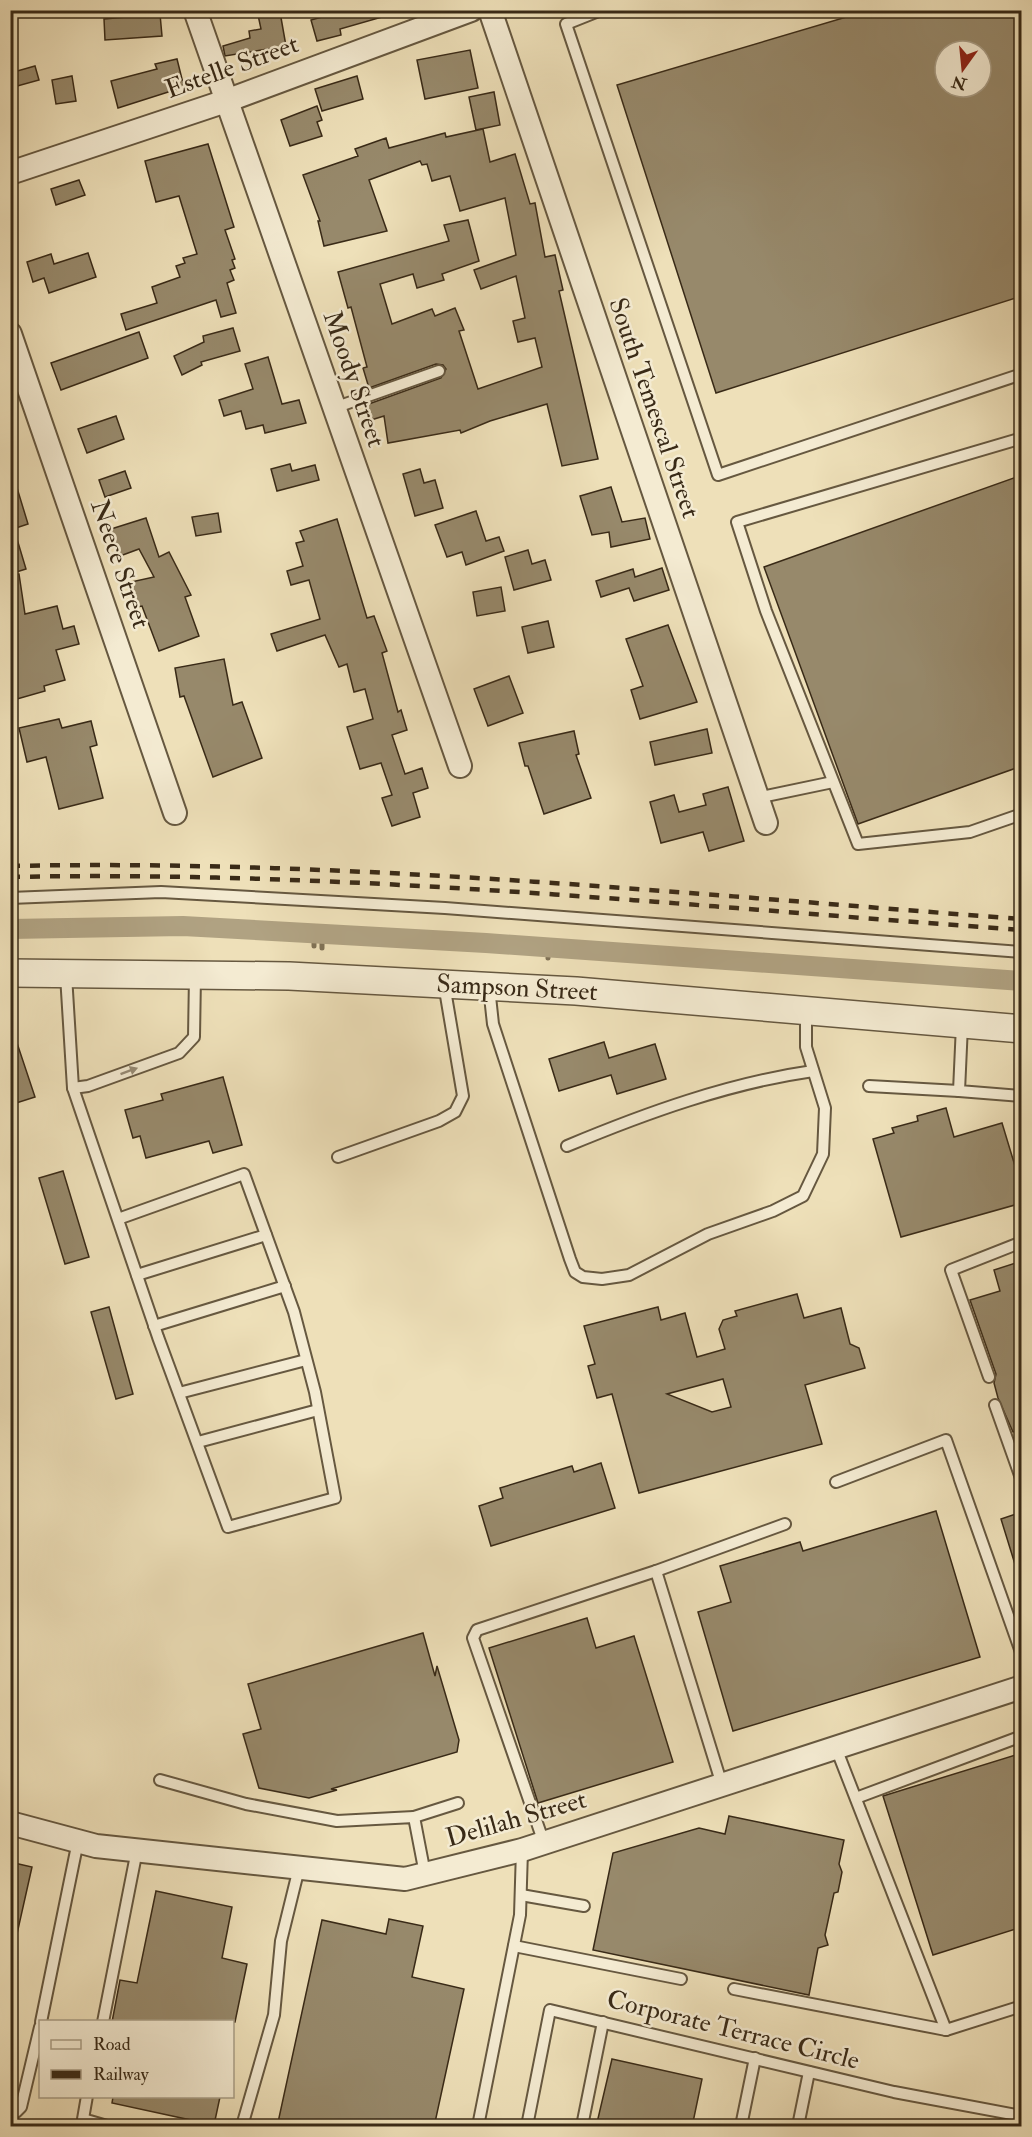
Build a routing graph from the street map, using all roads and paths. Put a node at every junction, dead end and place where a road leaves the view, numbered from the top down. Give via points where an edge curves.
1 (195, 10) edge
2 (471, 10) edge
3 (490, 10) edge
4 (601, 10) edge
5 (226, 101) junction
6 (10, 173) edge
7 (10, 334) edge
8 (439, 371) dead end
9 (1022, 374) edge
10 (334, 408) junction
11 (1022, 438) edge
12 (460, 766) dead end
13 (833, 782) junction
14 (757, 798) junction
15 (175, 813) dead end
16 (1022, 814) edge
17 (766, 823) dead end
18 (10, 898) edge
19 (1022, 952) edge
20 (10, 973) edge
21 (66, 973) junction
22 (195, 975) junction
23 (444, 984) junction
24 (489, 986) junction
25 (806, 1009) junction
26 (963, 1023) junction
27 (1022, 1029) edge
28 (813, 1071) junction
29 (869, 1086) dead end
30 (74, 1088) junction
31 (959, 1091) junction
32 (1022, 1096) edge
33 (567, 1146) dead end
34 (338, 1157) dead end
35 (118, 1219) junction
36 (266, 1235) junction
37 (1022, 1242) edge
38 (137, 1275) junction
39 (285, 1286) junction
40 (154, 1326) junction
41 (306, 1360) junction
42 (989, 1377) dead end
43 (179, 1393) junction
44 (995, 1405) dead end
45 (318, 1410) junction
46 (198, 1442) junction
47 (1022, 1481) edge
48 (836, 1482) dead end
49 (785, 1524) dead end
50 (656, 1571) junction
51 (1022, 1655) edge
52 (1022, 1687) edge
53 (1022, 1736) edge
54 (836, 1748) junction
55 (160, 1780) dead end
56 (722, 1785) junction
57 (856, 1798) junction
58 (458, 1803) dead end
59 (414, 1817) junction
60 (10, 1823) edge
61 (78, 1841) junction
62 (544, 1843) junction
63 (137, 1850) junction
64 (522, 1850) junction
65 (299, 1868) junction
66 (425, 1874) junction
67 (521, 1895) junction
68 (584, 1906) dead end
69 (514, 1946) junction
70 (681, 1979) dead end
71 (734, 1989) dead end
72 (1022, 2006) edge
73 (42, 2020) edge
74 (103, 2020) edge
75 (603, 2022) junction
76 (946, 2030) junction
77 (39, 2031) edge
78 (754, 2058) junction
79 (808, 2072) junction
80 (87, 2098) edge
81 (10, 2112) edge
82 (1022, 2116) edge
83 (107, 2127) edge
84 (242, 2127) edge
85 (478, 2127) edge
86 (527, 2127) edge
87 (582, 2127) edge
88 (741, 2127) edge
89 (798, 2127) edge

1 - 5 street, Moody Street
2 - 5 street, Estelle Street
3 - 14 street, South Temescal Street
4 - 9 lane via 566,24 718,475
5 - 6 street, Estelle Street
5 - 10 street, Moody Street
7 - 15 street, Neece Street
8 - 10 lane
10 - 12 street, Moody Street
11 - 13 lane via 737,522 766,612
13 - 14 lane
13 - 16 lane via 858,844 970,832
14 - 17 street, South Temescal Street
18 - 19 lane via 185,893 640,921
20 - 21 street, Sampson Street
21 - 22 street, Sampson Street
21 - 30 lane
22 - 23 street, Sampson Street
30 -> 22 lane via 180,1053 195,1036
23 - 24 street, Sampson Street
23 - 34 lane via 463,1096 455,1112
24 - 25 street, Sampson Street
24 - 28 lane via 493,1024 503,1058 570,1259 575,1272 583,1277 629,1275 708,1234 803,1196 823,1154 825,1108
25 - 26 street, Sampson Street
25 - 28 lane via 806,1047
26 - 27 street, Sampson Street
26 - 31 lane
28 - 33 lane via 749,1083 618,1125
29 - 31 lane
30 - 35 lane
31 - 32 lane
35 - 36 lane via 244,1174
35 - 38 lane
36 - 38 lane
36 - 39 lane
37 - 42 lane via 951,1270
38 - 40 lane
39 - 40 lane
39 - 41 lane
40 - 43 lane
41 - 43 lane
41 - 45 lane
43 - 46 lane
44 - 47 lane
45 - 46 lane
45 - 46 lane via 335,1498 228,1527
48 - 51 lane via 946,1440
49 - 50 lane
50 - 56 lane
50 - 62 lane via 477,1630 473,1638
52 - 54 street, Delilah Street
53 - 57 lane
54 - 56 street, Delilah Street
54 - 57 lane
55 - 59 lane via 246,1804 337,1821
56 - 62 street, Delilah Street
57 - 76 lane
58 - 59 lane
59 - 66 lane
60 - 61 street, Delilah Street
61 - 63 street, Delilah Street
61 - 73 lane
62 - 64 street, Delilah Street
63 - 65 street, Delilah Street
63 - 74 lane
64 - 66 street, Delilah Street
64 - 67 lane
65 - 66 street, Delilah Street via 405,1879
65 - 84 lane via 281,1941 274,2015
67 - 68 lane
67 - 69 lane
69 - 70 lane
69 - 85 lane
71 - 76 lane
72 - 76 lane
75 - 78 lane, Corporate Terrace Circle
75 - 86 lane, Corporate Terrace Circle via 550,2010
75 - 87 lane
77 - 81 lane via 21,2107
78 - 79 lane, Corporate Terrace Circle
78 - 88 lane
79 - 82 lane, Corporate Terrace Circle
79 - 89 lane
80 - 83 lane via 83,2119

